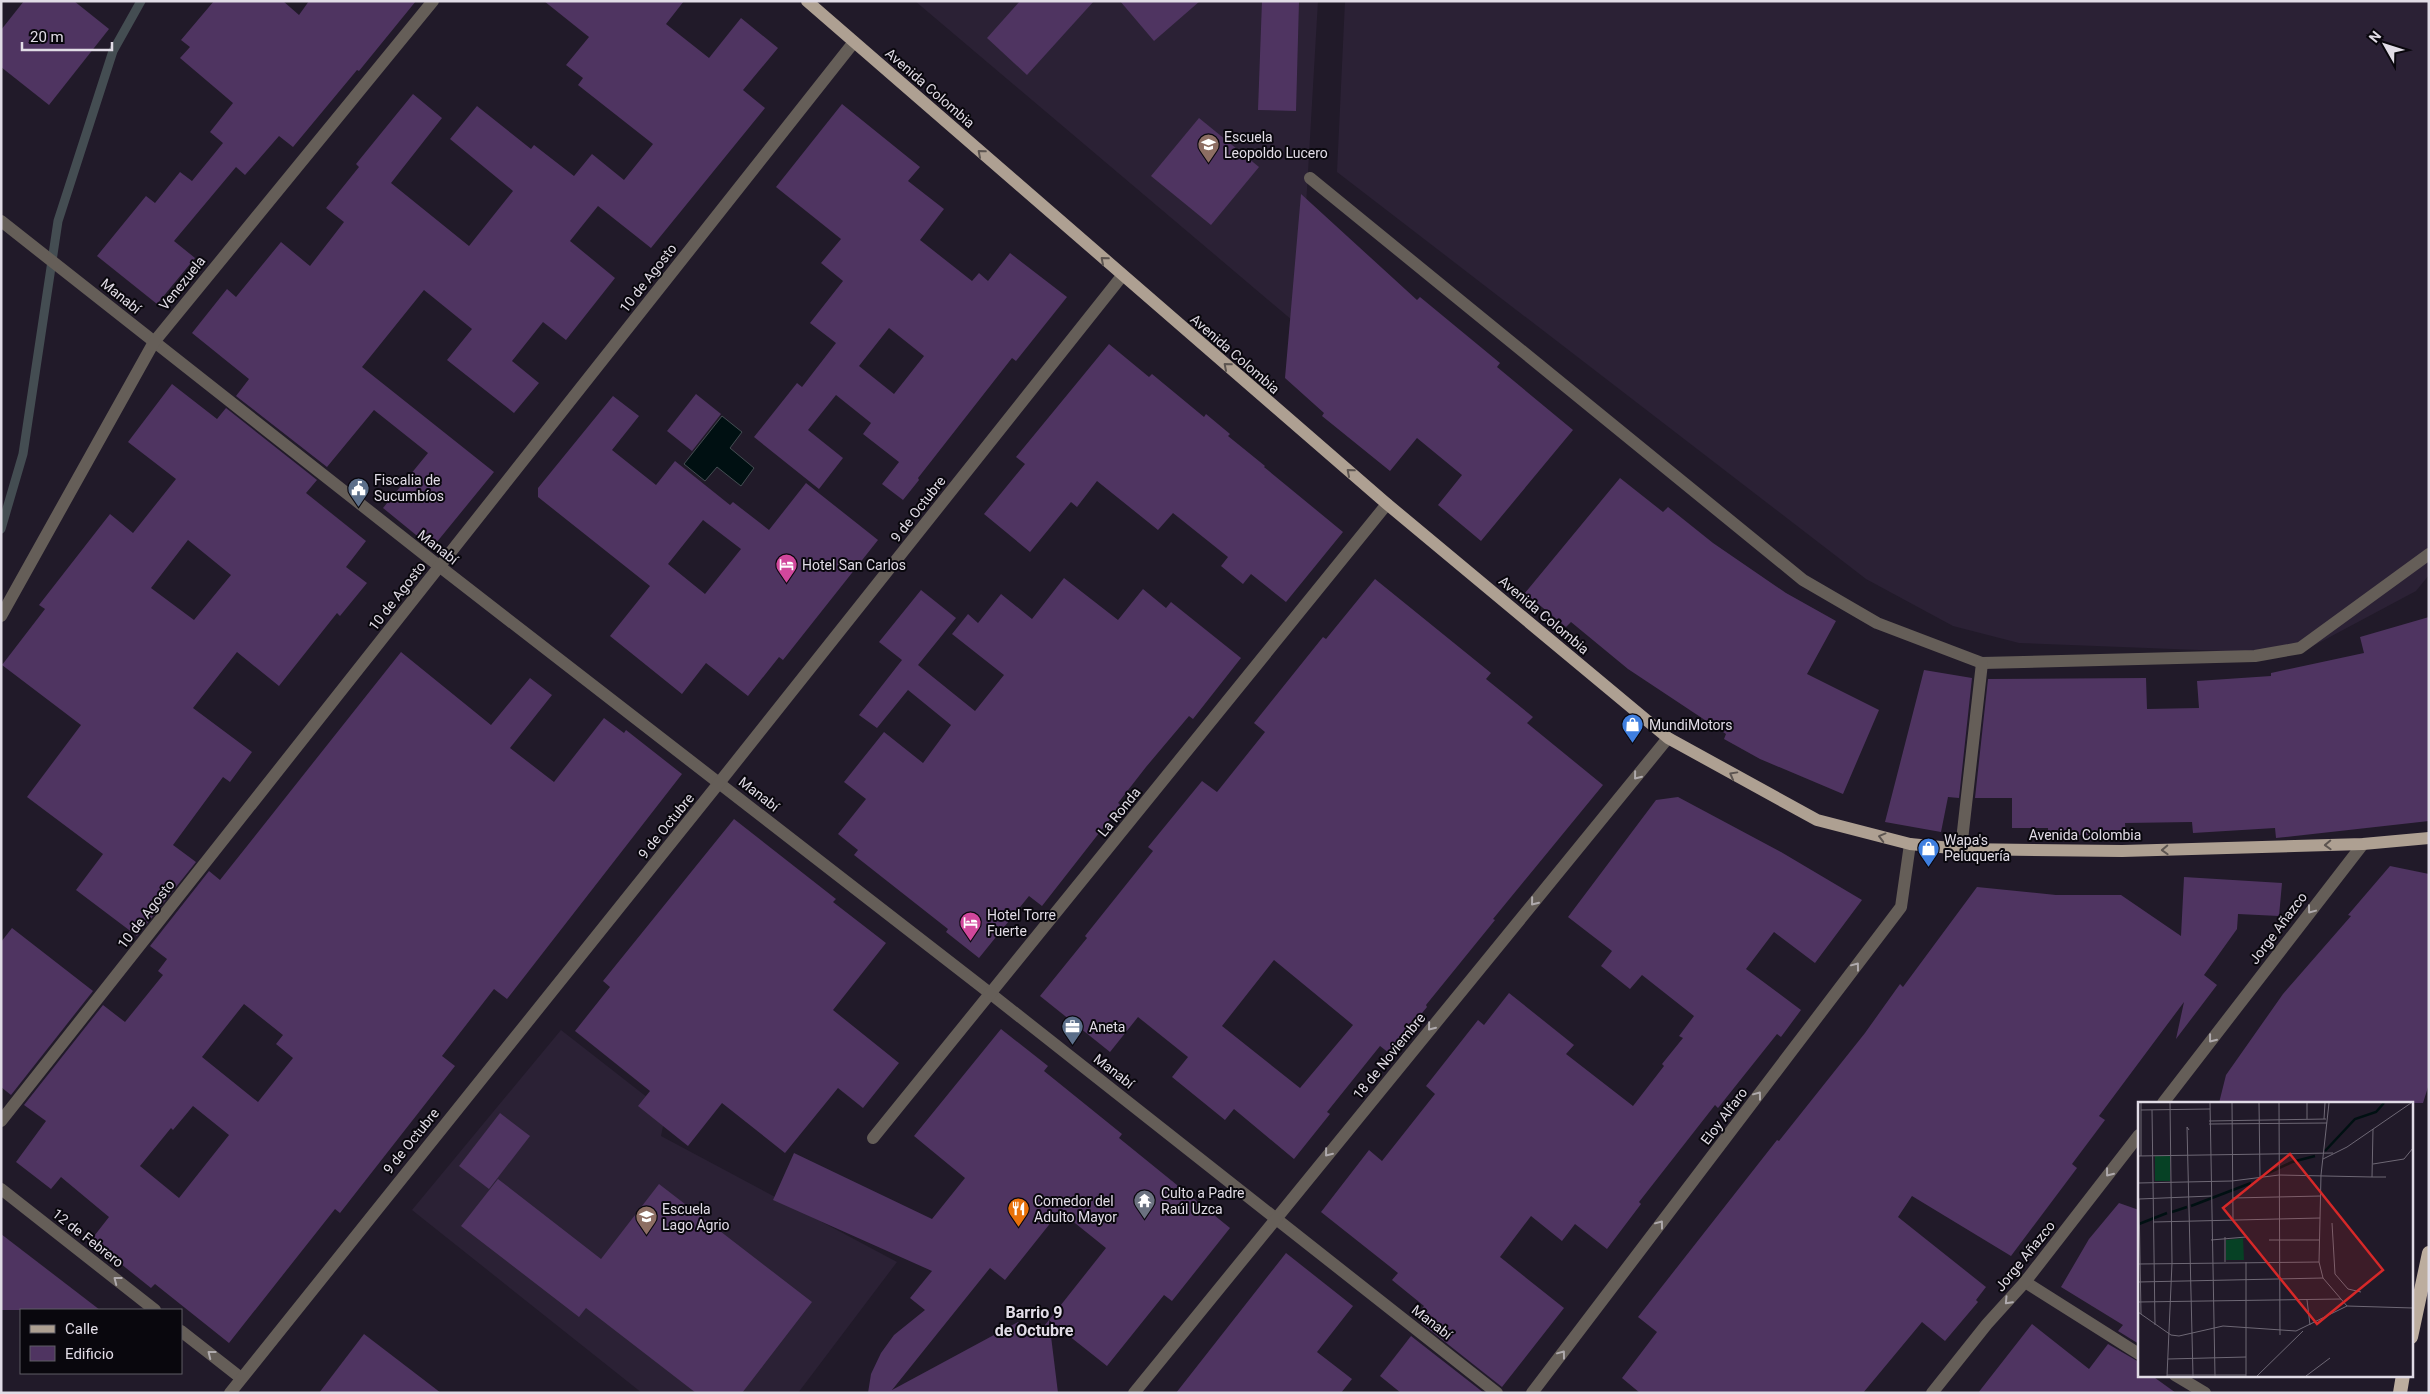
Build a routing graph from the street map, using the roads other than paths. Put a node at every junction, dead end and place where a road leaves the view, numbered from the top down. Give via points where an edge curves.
1 (433, 1) edge
2 (807, 1) edge
3 (854, 42) junction
4 (1310, 178) dead end
5 (1, 221) edge
6 (1122, 276) junction
7 (154, 342) junction
8 (1387, 504) junction
9 (2429, 554) edge
10 (439, 566) junction
11 (1, 616) edge
12 (1982, 663) junction
13 (1668, 738) junction
14 (720, 783) junction
15 (2429, 838) edge
16 (1910, 844) junction
17 (2363, 844) junction
18 (1962, 849) junction
19 (991, 994) junction
20 (2164, 1102) edge
21 (1, 1121) edge
22 (2138, 1136) edge
23 (873, 1138) dead end
24 (1, 1189) edge
25 (1276, 1217) junction
26 (2429, 1253) edge
27 (2025, 1282) junction
28 (154, 1309) edge
29 (182, 1331) edge
30 (2412, 1331) edge
31 (2138, 1353) edge
32 (2177, 1376) edge
33 (2403, 1376) edge
34 (241, 1378) junction
35 (230, 1393) edge
36 (1134, 1393) edge
37 (1496, 1393) edge
38 (1532, 1393) edge
39 (1932, 1393) edge
40 (2205, 1393) edge
41 (2400, 1393) edge

1 - 7 street, Venezuela
2 - 3 main road, Avenida Colombia
6 -> 3 main road, Avenida Colombia
3 - 10 street, 10 de Agosto
4 - 12 street via 1803,580 1877,623
5 - 7 street, Manabí
8 -> 6 main road, Avenida Colombia
6 - 14 street, 9 de Octubre
7 - 10 street, Manabí
7 - 11 street, Venezuela
8 - 13 main road, Avenida Colombia
8 - 19 street, La Ronda
9 - 12 street via 2300,648 2255,656
10 - 14 street, Manabí
10 - 21 street, 10 de Agosto
12 - 18 street
16 -> 13 main road, Avenida Colombia via 1817,820
13 -> 25 street, 18 de Noviembre
14 - 19 street, Manabí
14 - 34 street, 9 de Octubre
15 - 17 main road, Avenida Colombia
16 - 18 main road, Avenida Colombia
38 -> 16 street, Eloy Alfaro via 1901,907
17 -> 18 main road, Avenida Colombia via 2122,851
17 -> 20 street, Jorge Añazco
19 - 23 street, La Ronda
19 - 25 street, Manabí
22 -> 27 street, Jorge Añazco
28 -> 24 street, 12 de Febrero
25 - 36 street, 18 de Noviembre
25 - 37 street, Manabí
26 - 30 highway
27 - 31 street
27 -> 39 street, Jorge Añazco
34 -> 29 street
32 - 40 street
33 - 41 highway
34 - 35 street, 9 de Octubre

